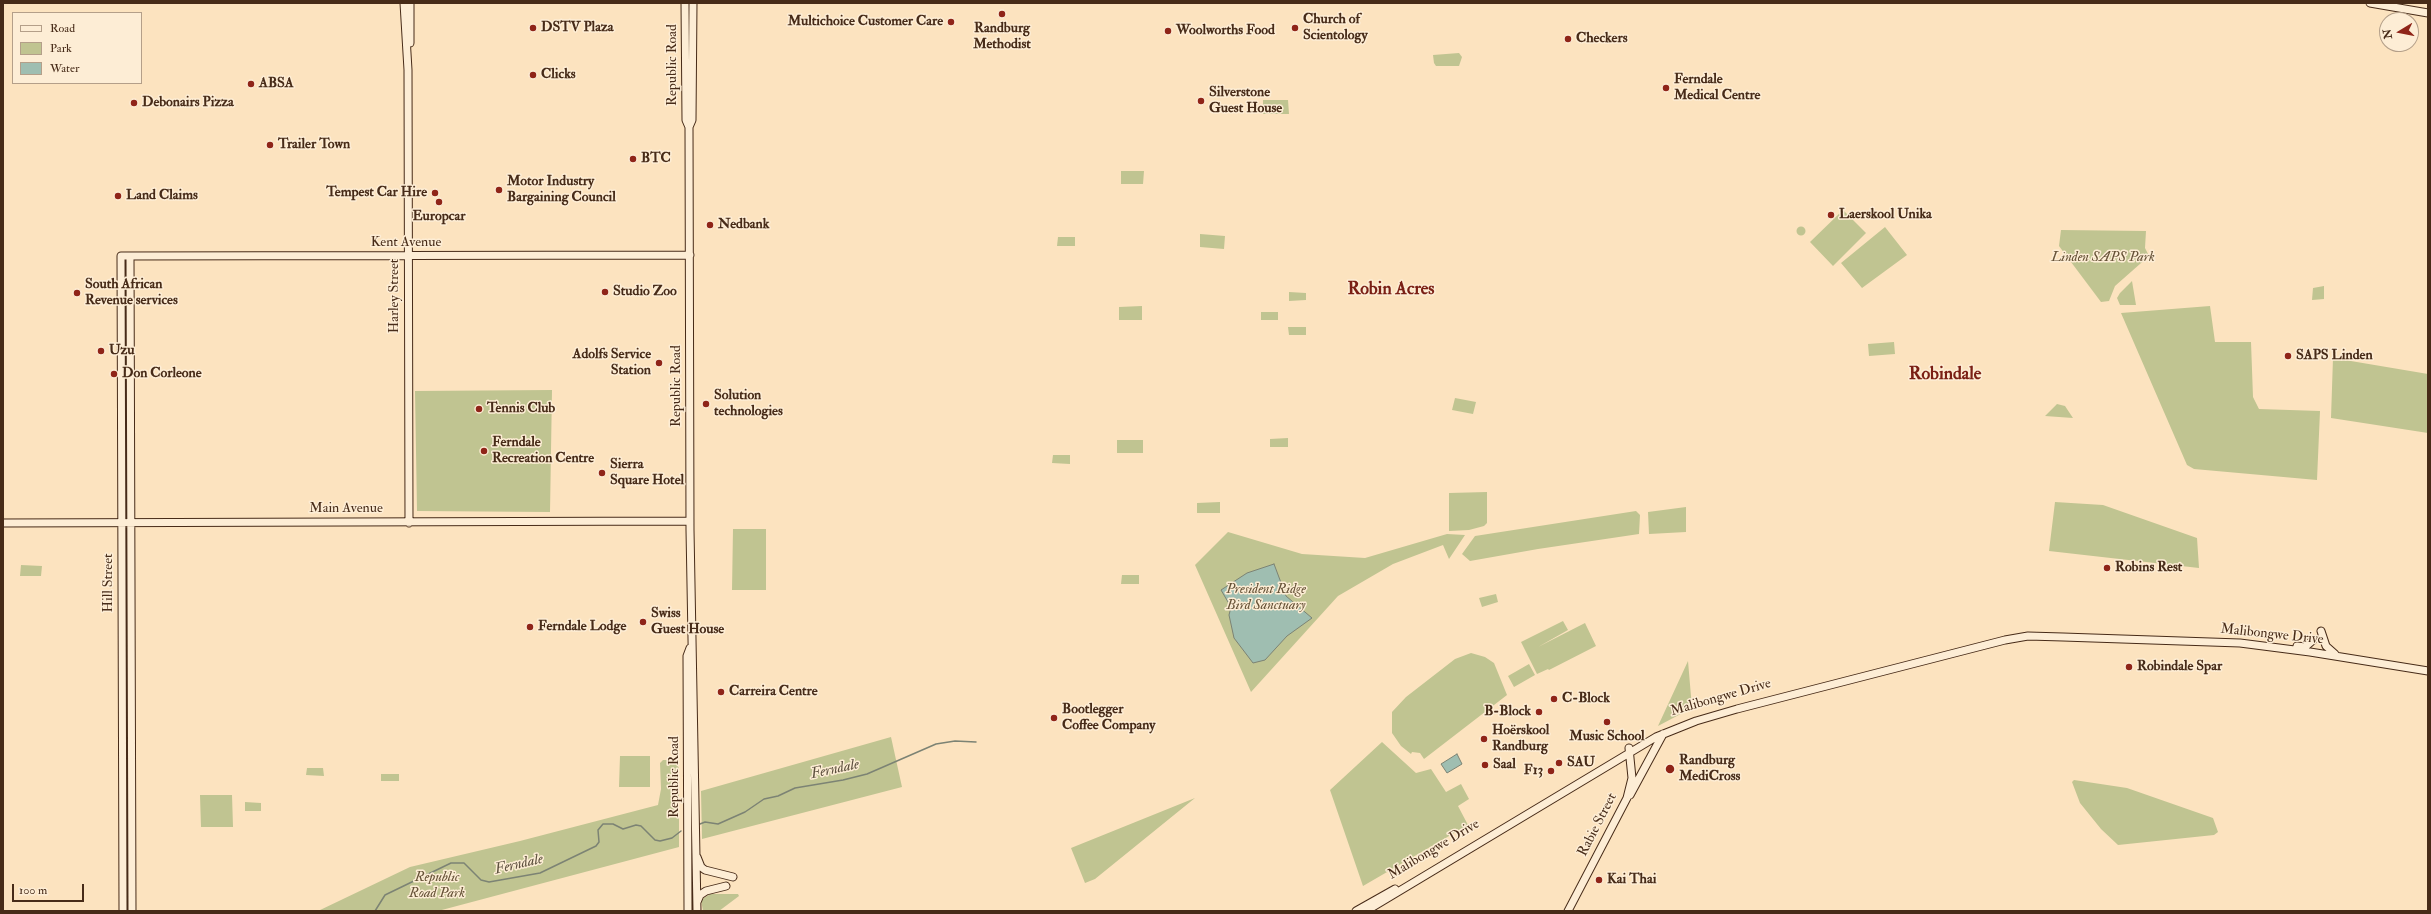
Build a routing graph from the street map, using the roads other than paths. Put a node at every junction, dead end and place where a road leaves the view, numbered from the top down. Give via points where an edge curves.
1 (404, 3) edge
2 (410, 3) edge
3 (685, 3) edge
4 (693, 3) edge
5 (2370, 3) edge
6 (2428, 13) edge
7 (408, 70) junction
8 (689, 127) junction
9 (690, 255) junction
10 (121, 256) joint
11 (130, 256) junction
12 (408, 256) junction
13 (690, 521) junction
14 (121, 522) junction
15 (130, 522) junction
16 (3, 523) edge
17 (408, 523) junction
18 (2321, 631) dead end
19 (2111, 638) junction
20 (2313, 640) dead end
21 (691, 644) junction
22 (2271, 646) junction
23 (2340, 656) junction
24 (2428, 671) edge
25 (1663, 734) junction
26 (1630, 749) junction
27 (1627, 798) junction
28 (694, 842) junction
29 (733, 877) dead end
30 (726, 886) dead end
31 (696, 907) edge
32 (123, 911) edge
33 (132, 911) edge
34 (688, 911) edge
35 (1356, 911) edge
36 (1366, 911) edge
37 (1568, 911) edge

1 - 7 main road, Harley Street
2 - 7 main road, Harley Street
3 - 8 main road, Republic Road via 686,120
4 - 8 main road, Republic Road via 692,120
5 - 6 main road
7 - 12 main road, Harley Street
8 - 9 main road, Republic Road
9 - 12 main road, Kent Avenue
9 - 13 main road, Republic Road
10 - 11 main road, Kent Avenue
10 - 14 main road, Hill Street
11 - 12 main road, Kent Avenue
11 - 15 main road, Hill Street
12 - 17 main road, Harley Street
13 - 17 main road, Main Avenue
13 - 21 main road, Republic Road
14 - 15 main road, Main Avenue
14 - 16 main road, Main Avenue
14 - 32 main road, Hill Street
15 - 17 main road, Main Avenue
15 - 33 main road, Hill Street
18 - 23 main road via 2328,650
19 - 22 main road, Malibongwe Drive
19 - 25 main road, Malibongwe Drive via 2034,636 2005,640 1737,709
19 - 26 main road, Malibongwe Drive via 2063,632 2015,634 1704,714 1657,732
20 - 22 main road via 2305,647 2278,644
21 - 28 main road, Republic Road
21 - 34 main road, Republic Road via 687,656
22 - 23 main road, Malibongwe Drive
23 - 24 main road, Malibongwe Drive
25 - 26 main road, Malibongwe Drive
25 - 27 main road
26 - 27 main road, Rabie Street via 1632,778
26 - 35 main road, Malibongwe Drive
26 - 36 main road, Malibongwe Drive
27 - 37 main road, Rabie Street
28 - 29 main road via 701,867 709,872
28 - 31 main road, Republic Road
30 - 31 main road via 702,893

